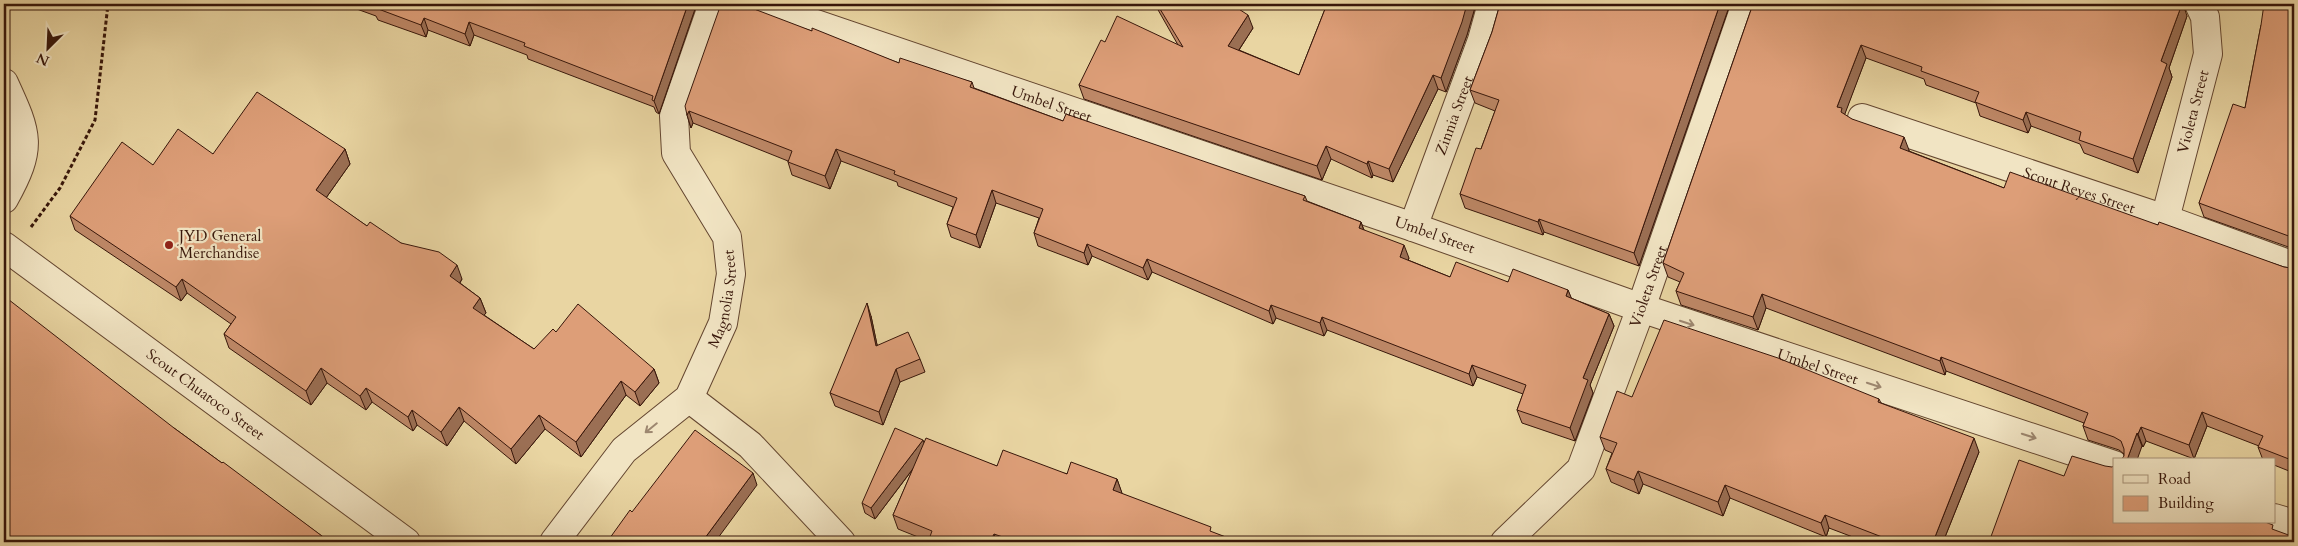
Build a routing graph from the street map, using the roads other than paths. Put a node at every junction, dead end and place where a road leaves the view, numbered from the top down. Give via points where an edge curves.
1 (713, 4) edge
2 (757, 4) edge
3 (1492, 4) edge
4 (1746, 4) edge
5 (2199, 4) edge
6 (4, 84) edge
7 (1862, 118) dead end
8 (4, 199) edge
9 (2165, 219) junction
10 (1413, 227) junction
11 (8, 248) edge
12 (2294, 266) edge
13 (1641, 308) junction
14 (689, 398) junction
15 (2113, 465) edge
16 (2276, 519) edge
17 (2294, 524) edge
18 (406, 542) edge
19 (554, 542) edge
20 (841, 542) edge
21 (1505, 542) edge

1 - 14 street, Magnolia Street via 674,116 676,153 727,237 731,274 723,323
2 - 10 street, Umbel Street
3 - 10 street, Zinnia Street via 1482,40
4 - 13 street, Violeta Street
5 - 9 street, Violeta Street via 2205,17 2208,54
6 - 8 street via 23,124 25,155
7 - 9 street, Scout Reyes Street
9 - 12 street, Scout Reyes Street
10 - 13 street, Umbel Street
11 - 18 street, Scout Chuatoco Street
13 -> 15 street, Umbel Street
13 - 21 street, Violeta Street via 1581,468
14 -> 19 street via 624,450
14 - 20 street via 750,445
16 - 17 street

